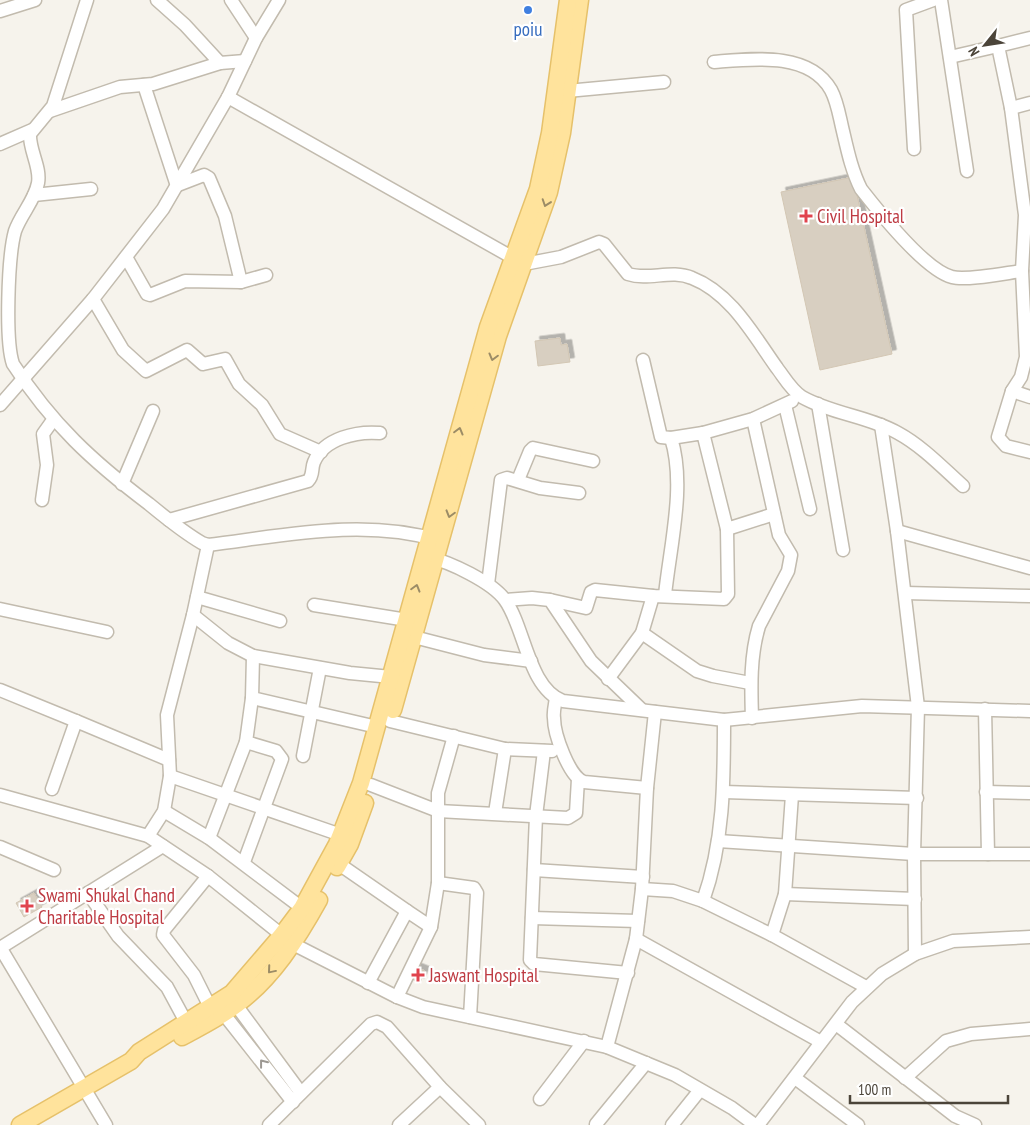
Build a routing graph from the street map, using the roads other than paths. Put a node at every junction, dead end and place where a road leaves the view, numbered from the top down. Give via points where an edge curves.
1 (35, 0) edge
2 (87, 0) edge
3 (157, 0) edge
4 (231, 0) edge
5 (279, 0) edge
6 (568, 0) edge
7 (580, 0) edge
8 (932, 0) edge
9 (941, 0) edge
10 (0, 10) edge
11 (571, 24) junction
12 (256, 38) junction
13 (1030, 38) edge
14 (998, 46) junction
15 (950, 58) junction
16 (245, 61) junction
17 (714, 62) dead end
18 (220, 63) junction
19 (664, 82) dead end
20 (144, 85) junction
21 (562, 89) junction
22 (228, 97) junction
23 (1030, 103) edge
24 (1011, 108) junction
25 (50, 111) junction
26 (32, 130) junction
27 (0, 144) edge
28 (914, 149) dead end
29 (1025, 170) edge
30 (967, 171) dead end
31 (178, 185) junction
32 (91, 189) dead end
33 (34, 195) junction
34 (1027, 256) edge
35 (126, 257) junction
36 (518, 261) junction
37 (1022, 271) junction
38 (266, 275) dead end
39 (241, 282) junction
40 (5, 295) edge
41 (93, 298) junction
42 (5, 352) edge
43 (643, 360) dead end
44 (23, 380) junction
45 (1012, 391) junction
46 (801, 396) junction
47 (1030, 396) edge
48 (818, 404) junction
49 (785, 405) junction
50 (0, 406) edge
51 (153, 411) dead end
52 (753, 419) junction
53 (54, 420) junction
54 (881, 425) junction
55 (380, 433) dead end
56 (703, 433) junction
57 (671, 438) junction
58 (321, 452) junction
59 (1030, 452) edge
60 (593, 461) dead end
61 (518, 480) junction
62 (122, 484) junction
63 (963, 486) dead end
64 (579, 493) dead end
65 (42, 500) dead end
66 (810, 509) dead end
67 (774, 514) junction
68 (169, 520) junction
69 (727, 529) junction
70 (897, 531) junction
71 (436, 539) junction
72 (208, 545) junction
73 (843, 550) dead end
74 (431, 558) junction
75 (1030, 568) edge
76 (488, 584) junction
77 (905, 593) junction
78 (659, 596) junction
79 (1030, 596) edge
80 (197, 597) junction
81 (506, 600) junction
82 (550, 600) junction
83 (314, 604) dead end
84 (0, 609) edge
85 (193, 615) junction
86 (280, 620) dead end
87 (407, 620) junction
88 (107, 632) dead end
89 (642, 633) junction
90 (414, 637) junction
91 (253, 656) junction
92 (531, 661) junction
93 (320, 668) junction
94 (391, 677) junction
95 (608, 679) junction
96 (750, 683) junction
97 (0, 690) edge
98 (252, 698) junction
99 (556, 698) junction
100 (918, 708) junction
101 (642, 710) junction
102 (985, 710) junction
103 (1030, 711) edge
104 (312, 712) junction
105 (655, 712) junction
106 (752, 718) junction
107 (724, 720) junction
108 (76, 721) junction
109 (383, 724) junction
110 (454, 736) junction
111 (246, 742) junction
112 (505, 749) junction
113 (544, 751) junction
114 (563, 752) junction
115 (303, 756) dead end
116 (169, 760) junction
117 (170, 776) junction
118 (578, 779) junction
119 (371, 785) junction
120 (648, 788) junction
121 (52, 789) dead end
122 (724, 792) junction
123 (986, 792) junction
124 (1030, 793) edge
125 (0, 795) edge
126 (226, 795) junction
127 (792, 795) junction
128 (917, 798) junction
129 (263, 806) junction
130 (164, 811) junction
131 (438, 811) junction
132 (495, 814) junction
133 (536, 816) junction
134 (341, 835) junction
135 (148, 836) junction
136 (209, 838) junction
137 (718, 841) junction
138 (789, 844) junction
139 (163, 846) junction
140 (0, 847) edge
141 (914, 854) junction
142 (988, 854) junction
143 (1030, 854) edge
144 (244, 862) junction
145 (339, 864) junction
146 (54, 870) dead end
147 (534, 870) junction
148 (208, 876) junction
149 (438, 883) junction
150 (643, 883) junction
151 (88, 893) junction
152 (785, 894) junction
153 (915, 899) junction
154 (703, 901) junction
155 (302, 908) junction
156 (407, 911) junction
157 (532, 918) junction
158 (638, 921) junction
159 (430, 927) junction
160 (772, 935) junction
161 (1030, 937) edge
162 (636, 939) junction
163 (287, 940) junction
164 (0, 948) edge
165 (914, 954) junction
166 (628, 973) junction
167 (368, 983) junction
168 (866, 987) junction
169 (397, 997) junction
170 (223, 1009) junction
171 (470, 1017) junction
172 (186, 1022) junction
173 (836, 1024) junction
174 (1030, 1029) edge
175 (584, 1041) junction
176 (821, 1042) junction
177 (608, 1047) junction
178 (131, 1061) junction
179 (646, 1063) junction
180 (795, 1078) junction
181 (905, 1078) junction
182 (440, 1087) junction
183 (83, 1088) junction
184 (700, 1090) junction
185 (297, 1098) junction
186 (540, 1099) dead end
187 (952, 1120) edge
188 (596, 1124) edge
189 (20, 1125) edge
190 (106, 1125) edge
191 (269, 1125) edge
192 (399, 1125) edge
193 (479, 1125) edge
194 (672, 1125) edge
195 (757, 1125) edge
196 (858, 1125) edge
197 (975, 1125) edge

1 - 10 street
2 - 25 street
3 - 18 street
4 - 12 street
5 - 12 street
6 - 11 main road
7 - 11 main road
8 - 28 street via 906,10
9 - 15 street
11 - 21 main road
12 - 16 street
13 - 14 street
14 - 15 street
14 - 24 street
15 - 30 street
16 - 18 street
16 - 22 street
17 - 37 street via 781,61 807,68 822,78 836,103 854,176 861,189 928,264 954,278
18 - 20 street
19 - 21 street
20 - 25 street via 120,87
20 - 31 street
21 - 36 main road via 549,192
22 - 31 street
22 - 36 street
23 - 24 street
24 - 29 street
25 - 26 street
26 - 27 street
26 - 33 street via 30,139 38,179
29 - 34 street
31 - 35 street
31 - 39 street via 204,175 209,178 225,216
32 - 33 street
33 - 40 street via 12,242
34 - 37 street
35 - 39 street via 148,295 192,280
35 - 41 street
36 - 46 street via 561,257 599,242 628,274 646,277 675,274 698,280 720,296 742,319
36 - 71 main road
37 - 45 street via 1026,357 1021,377
38 - 39 street
40 - 42 street
41 - 44 street
41 - 58 street via 123,350 146,371 188,350 203,364 226,359 239,384 262,405 280,434
42 - 44 street
43 - 57 street via 660,433 664,438
44 - 50 street
44 - 53 street
45 - 47 street
45 - 59 street via 998,437 1006,446
46 - 48 street
46 - 49 street
48 - 54 street
48 - 73 street
49 - 52 street
49 - 66 street
51 - 62 street
52 - 56 street
52 - 67 street
53 - 62 street
53 - 65 street via 43,434 47,465
54 - 63 street via 914,443
54 - 70 street
55 - 58 street via 340,438
56 - 57 street
56 - 69 street
57 - 78 street via 677,457 678,481
58 - 68 street via 308,481
60 - 61 street via 533,448
61 - 64 street via 540,488
61 - 76 street via 504,479 499,488
62 - 68 street
67 - 69 street
67 - 96 street via 779,535 790,551 791,560 759,626
68 - 72 street
69 - 78 street via 727,597
70 - 75 street
70 - 77 street
71 - 72 street via 356,530
71 - 74 main road
72 - 80 street
74 - 76 street
87 -> 74 main road
74 - 90 main road
76 - 81 street
77 - 79 street
77 - 100 street
78 - 82 street via 595,590 591,592 585,608
78 - 89 street
80 - 85 street
80 - 86 street
81 - 82 street
81 - 92 street
82 - 95 street via 591,661
83 - 87 street
84 - 88 street
85 - 91 street via 228,643
85 - 116 street via 167,715
87 - 94 main road
89 - 95 street
89 - 96 street via 697,671
90 - 92 street via 484,655
90 - 109 main road
91 - 93 street
91 - 98 street
92 - 99 street via 541,681
93 - 94 street
93 - 104 street
94 - 109 main road
95 - 101 street
96 - 106 street
97 - 108 street
98 - 104 street
98 - 111 street
99 - 101 street
99 - 114 street via 553,717
100 - 102 street
100 - 106 street via 862,706
100 - 128 street
101 - 105 street
102 - 103 street
102 - 123 street
104 - 109 street
104 - 115 street
105 - 107 street
105 - 120 street
106 - 107 street
107 - 122 street
108 - 116 street
108 - 121 street
109 - 110 street
109 - 119 main road
109 - 134 main road
110 - 112 street
110 - 131 street via 439,789
111 - 126 street
111 - 129 street via 282,756
112 - 113 street
112 - 132 street
113 - 114 street
113 - 133 street
114 - 118 street
116 - 117 street
117 - 126 street
117 - 130 street
118 - 120 street
118 - 133 street via 574,816
119 - 131 street
119 - 145 main road via 350,844
120 - 150 street
122 - 127 street
122 - 137 street
123 - 124 street
123 - 142 street
125 - 135 street
126 - 129 street
126 - 136 street
127 - 128 street
127 - 138 street
128 - 141 street
129 - 134 street
129 - 144 street
130 - 135 street
130 - 136 street
131 - 132 street
131 - 149 street
132 - 133 street
133 - 147 street
134 - 155 main road
135 - 139 street
136 - 144 street
137 - 138 street
137 - 154 street
138 - 141 street
138 - 152 street
139 - 148 street
139 - 151 street
140 - 146 street
141 - 142 street
141 - 153 street
142 - 143 street
144 - 155 street
145 - 156 street
145 - 163 main road
147 - 150 street
147 - 157 street
148 - 163 street
148 - 170 street via 163,935
149 - 159 street
149 - 171 street via 470,887 477,893
150 - 154 street
150 - 158 street
151 - 164 street
151 - 172 street via 118,936 167,988
152 - 153 street
152 - 160 street
153 - 165 street
154 - 160 street
155 - 163 main road
156 - 159 street
156 - 167 street
157 - 158 street
157 - 166 street via 532,963
158 - 162 street
159 - 169 street
160 - 168 street
161 - 165 street via 953,941
162 - 166 street
162 - 176 street
163 - 167 street
163 - 170 main road via 232,993
163 -> 170 main road via 259,984
164 - 183 street
165 - 168 street
166 - 177 street
167 - 169 street
168 - 173 street
169 - 171 street via 423,1007
170 - 172 main road
170 - 178 main road via 144,1059
170 - 185 street
171 - 175 street
172 - 178 main road via 139,1052
173 - 176 street
173 - 181 street
174 - 181 street via 971,1034 946,1041
175 - 177 street
175 - 186 street
176 - 180 street
177 - 179 street
178 - 183 main road
179 - 184 street
179 - 188 street
180 - 195 street
180 - 196 street
181 - 187 street
182 - 185 street via 387,1027 376,1022
182 - 192 street
182 - 193 street
183 - 189 main road
183 - 190 street
184 - 194 street
184 - 195 street
185 - 191 street
187 - 197 street

